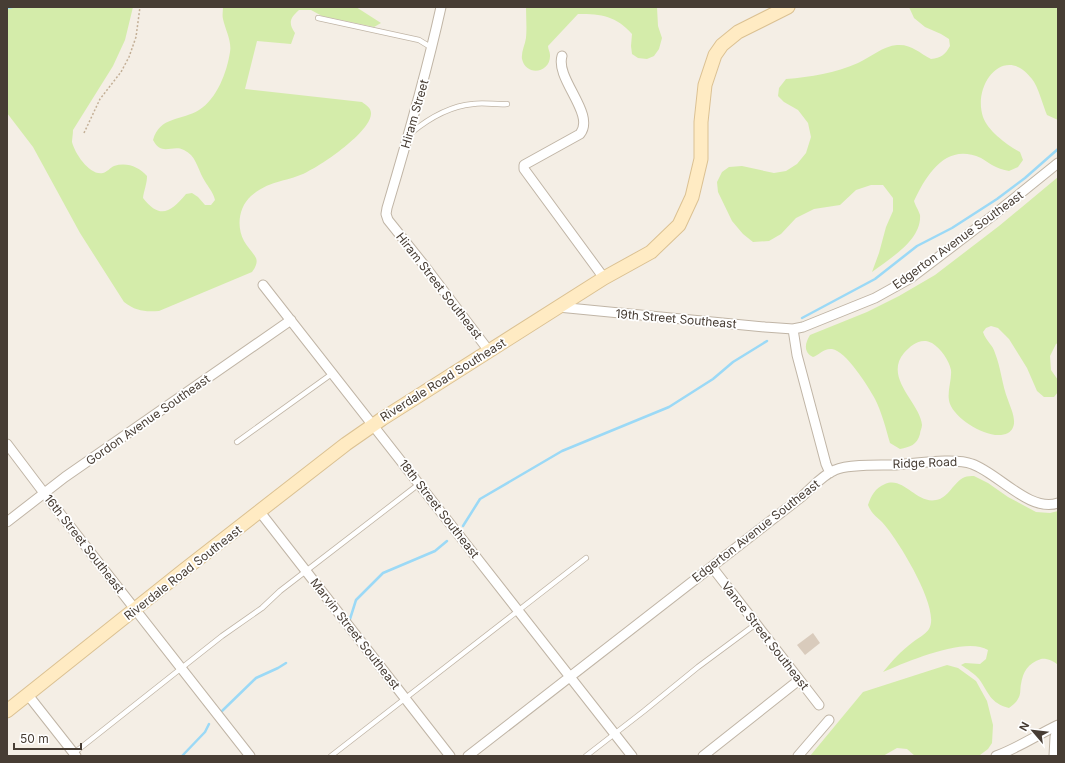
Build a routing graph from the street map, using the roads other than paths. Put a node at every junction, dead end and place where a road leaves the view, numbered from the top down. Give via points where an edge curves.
1 (441, 7) edge
2 (788, 7) edge
3 (318, 18) dead end
4 (432, 48) junction
5 (562, 56) dead end
6 (507, 104) dead end
7 (410, 134) junction
8 (1058, 163) edge
9 (388, 220) joint
10 (604, 278) junction
11 (263, 285) dead end
12 (558, 307) junction
13 (291, 320) junction
14 (793, 329) junction
15 (489, 351) junction
16 (333, 373) junction
17 (374, 425) junction
18 (237, 442) dead end
19 (7, 444) edge
20 (830, 472) junction
21 (420, 483) junction
22 (44, 493) junction
23 (1058, 503) edge
24 (260, 512) junction
25 (7, 522) edge
26 (586, 558) dead end
27 (712, 566) junction
28 (306, 572) junction
29 (135, 610) junction
30 (518, 610) junction
31 (756, 624) junction
32 (181, 668) junction
33 (570, 677) junction
34 (799, 680) junction
35 (28, 695) junction
36 (405, 698) junction
37 (819, 705) dead end
38 (7, 711) edge
39 (829, 720) dead end
40 (1058, 727) edge
41 (615, 734) junction
42 (75, 755) edge
43 (250, 756) edge
44 (331, 756) edge
45 (450, 756) edge
46 (468, 756) edge
47 (586, 756) edge
48 (632, 756) edge
49 (703, 756) edge
50 (798, 756) edge
51 (996, 756) edge
52 (1054, 756) edge

1 - 4 street, Hiram Street
2 - 10 street, Riverdale Road Southeast via 738,32 715,54 704,92 700,122 700,159 692,197 679,225 651,252
3 - 4 lane via 419,40
4 - 7 street, Hiram Street
5 - 10 street via 564,72 584,120 583,131 524,165 524,169
6 - 7 lane via 460,106 427,121
7 - 9 street, Hiram Street via 387,208
8 - 14 street, Edgerton Avenue Southeast via 911,278 875,298 803,328
9 - 15 street, Hiram Street Southeast
10 - 12 street, Riverdale Road Southeast
11 - 13 street, 18th Street Southeast
12 - 14 street, 19th Street Southeast
12 - 15 street, Riverdale Road Southeast
13 - 16 street, 18th Street Southeast
13 - 22 street, Gordon Avenue Southeast
14 - 20 street, Edgerton Avenue Southeast via 797,355
15 - 17 street, Riverdale Road Southeast
16 - 17 street, 18th Street Southeast
16 - 18 lane
17 - 21 street, 18th Street Southeast
17 - 24 street, Riverdale Road Southeast
19 - 22 street, 16th Street Southeast
20 - 23 street, Ridge Road via 869,465 962,461 979,467 1033,501 1049,505
20 - 27 street, Edgerton Avenue Southeast
21 - 28 lane
21 - 30 street, 18th Street Southeast
22 - 25 street, Gordon Avenue Southeast
22 - 29 street, 16th Street Southeast
24 - 28 street, Marvin Street Southeast
24 - 29 street, Riverdale Road Southeast
26 - 30 lane
27 - 31 street, Vance Street Southeast
27 - 33 street, Edgerton Avenue Southeast
28 - 32 lane
28 - 36 street, Marvin Street Southeast
29 - 32 street, 16th Street Southeast
29 - 35 street, Riverdale Road Southeast
30 - 33 street, 18th Street Southeast
30 - 36 lane
31 - 34 street, Vance Street Southeast
31 - 41 lane via 698,666
32 - 42 lane
32 - 43 street, 16th Street Southeast
33 - 41 street, 18th Street Southeast
33 - 46 street, Edgerton Avenue Southeast
34 - 37 street, Vance Street Southeast
34 - 49 street
35 - 38 street, Riverdale Road Southeast
35 - 42 street
36 - 44 lane
36 - 45 street, Marvin Street Southeast
39 - 50 street
40 - 51 street
40 - 52 street
41 - 47 lane
41 - 48 street, 18th Street Southeast

